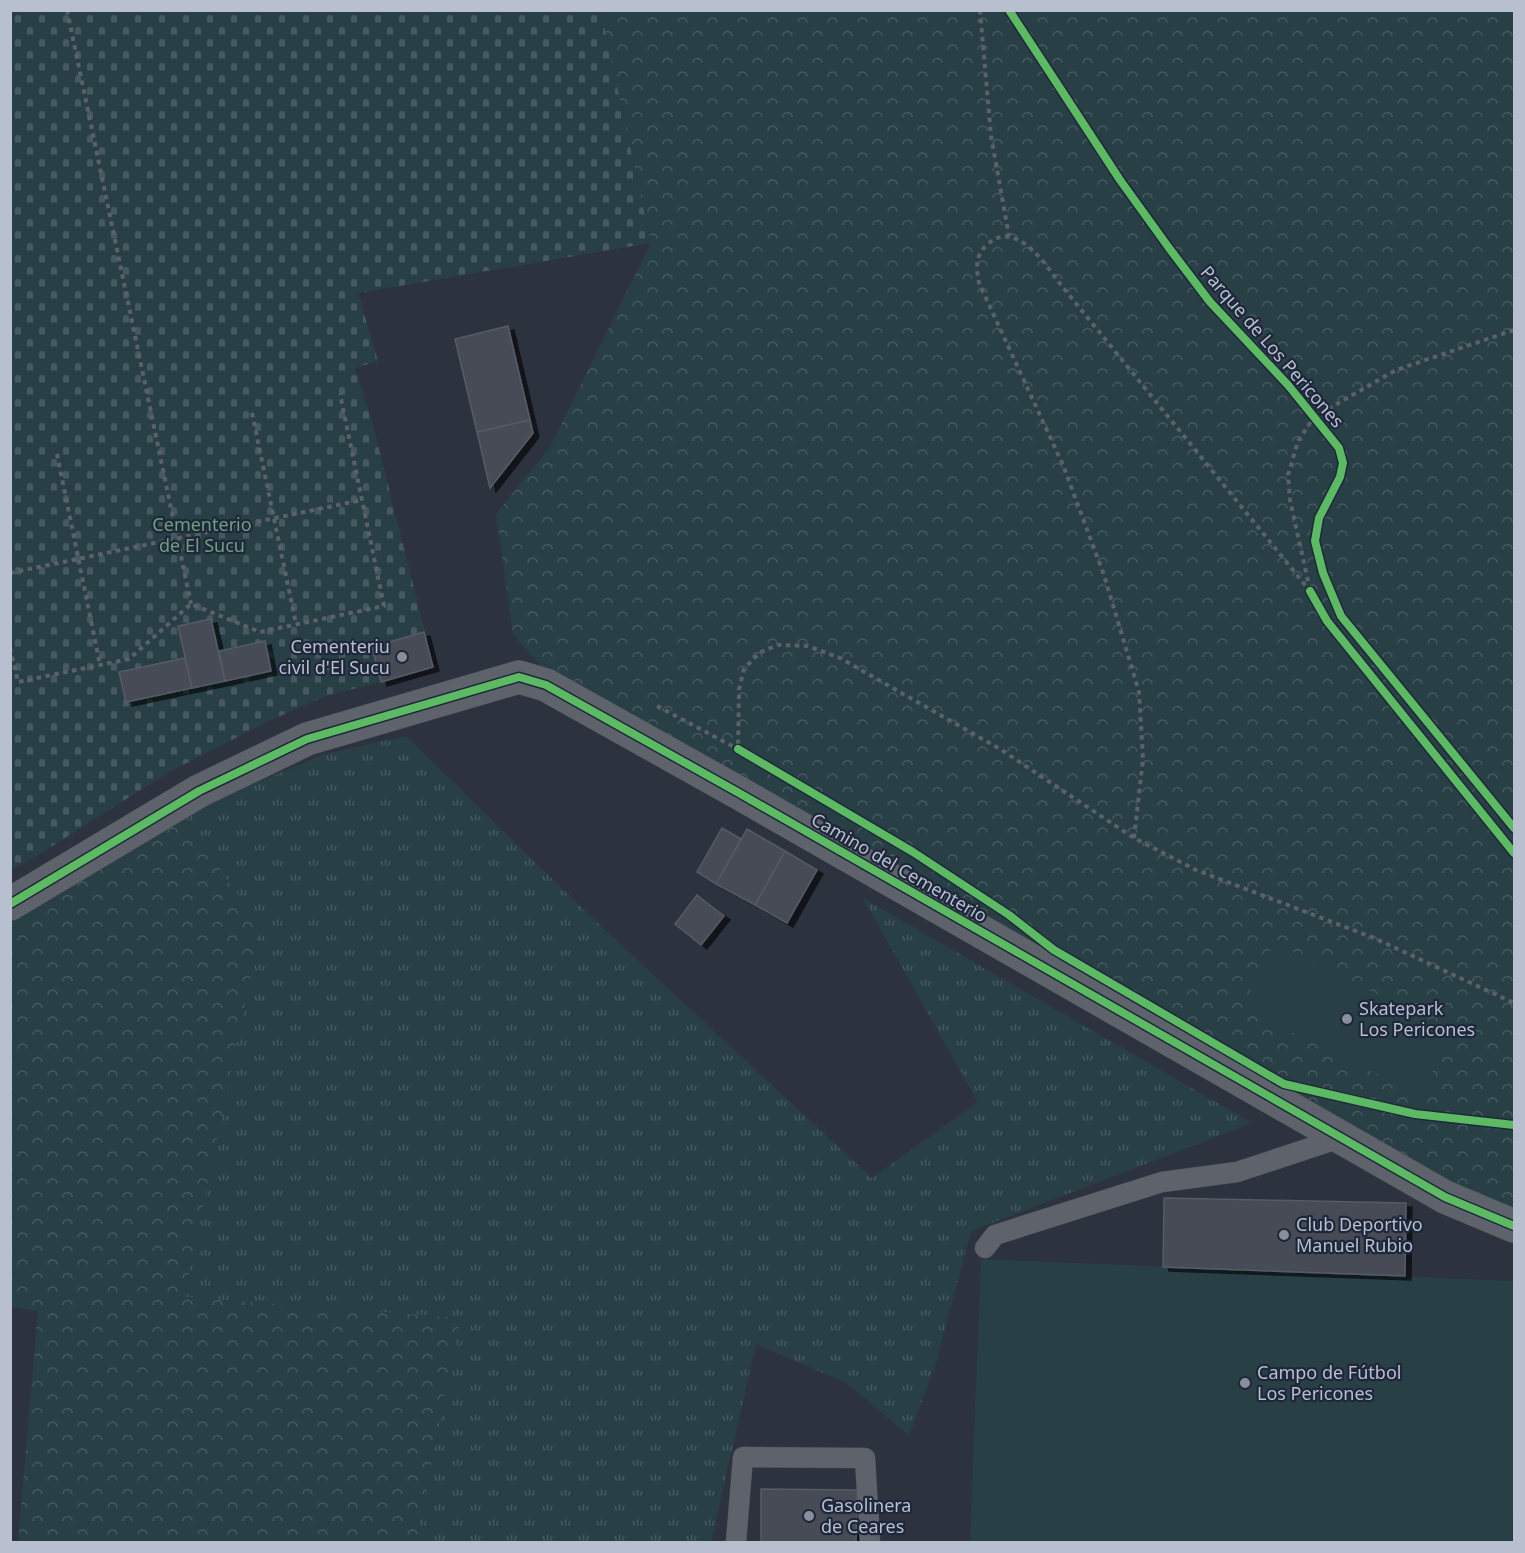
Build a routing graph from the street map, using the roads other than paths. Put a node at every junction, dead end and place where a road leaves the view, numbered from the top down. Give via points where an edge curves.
1 (10, 904) edge
2 (1340, 1138) junction
3 (1515, 1226) edge
4 (985, 1248) dead end
5 (736, 1542) edge
6 (870, 1542) edge

1 - 2 street, Camino del Cementerio via 199,791 307,739 519,677 546,685 739,793
2 - 3 street, Camino del Cementerio via 1445,1197
2 - 4 lane via 1237,1172 1162,1182 995,1235
5 - 6 lane via 743,1457 865,1458

